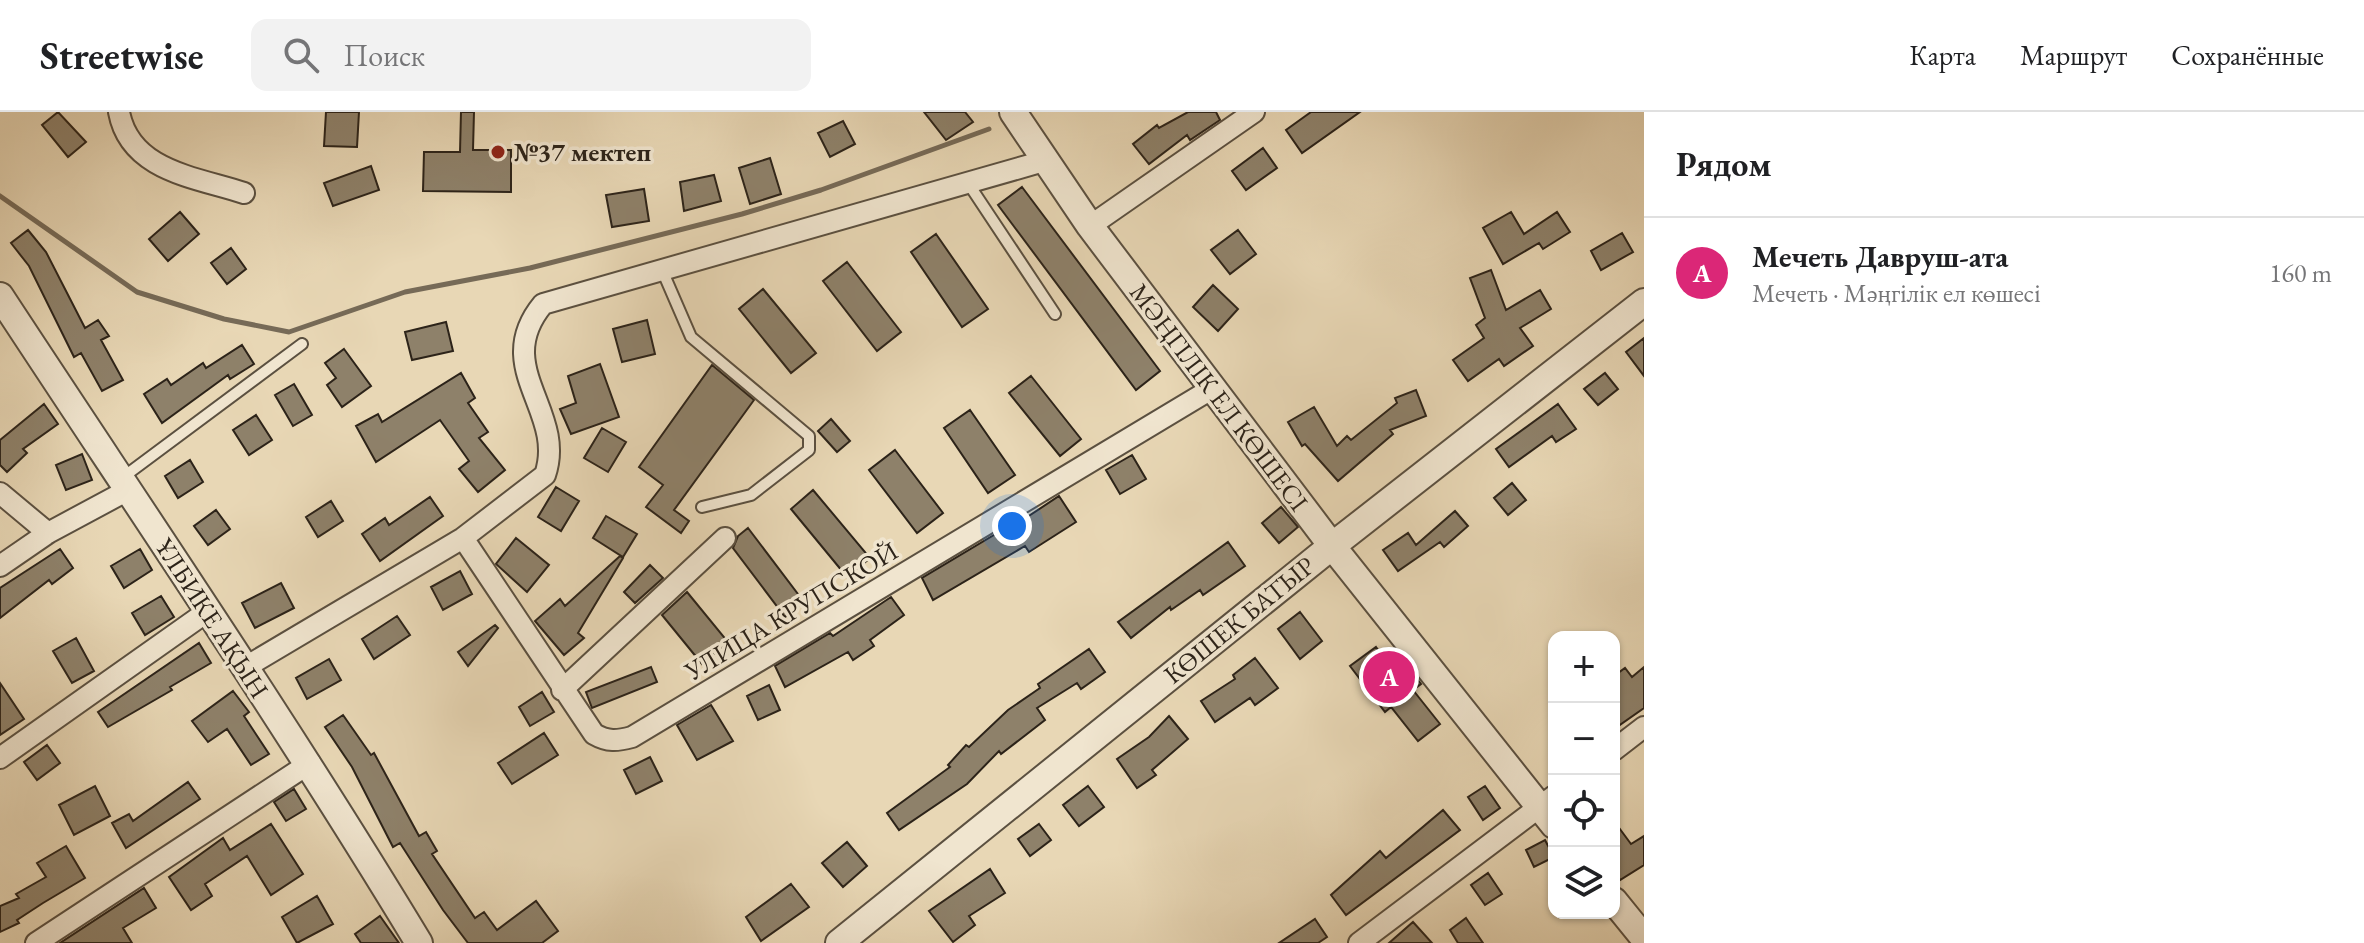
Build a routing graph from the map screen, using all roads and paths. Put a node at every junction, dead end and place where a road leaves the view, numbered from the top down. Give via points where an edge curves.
1 (119, 112) edge
2 (1013, 112) edge
3 (1254, 112) edge
4 (1044, 161) junction
5 (968, 183) junction
6 (244, 193) dead end
7 (1090, 226) junction
8 (662, 270) junction
9 (0, 296) edge
10 (1644, 302) edge
11 (1055, 314) dead end
12 (302, 344) dead end
13 (1213, 388) junction
14 (124, 484) junction
15 (0, 493) edge
16 (702, 507) dead end
17 (48, 533) junction
18 (463, 538) junction
19 (725, 538) dead end
20 (1332, 546) junction
21 (0, 566) edge
22 (208, 611) junction
23 (244, 668) junction
24 (562, 690) junction
25 (1644, 727) edge
26 (1620, 745) edge
27 (0, 758) edge
28 (310, 763) junction
29 (1548, 808) edge
30 (1548, 810) edge
31 (1620, 908) edge
32 (1644, 938) edge
33 (36, 943) edge
34 (419, 943) edge
35 (839, 943) edge
36 (1359, 943) edge

1 - 6 street via 123,134 153,164
2 - 4 street, МӘҢГІЛІК ЕЛ КӨШЕСІ
3 - 7 street
4 - 5 street
4 - 7 street, МӘҢГІЛІК ЕЛ КӨШЕСІ
5 - 8 street
5 - 11 lane
7 - 13 street, МӘҢГІЛІК ЕЛ КӨШЕСІ
8 - 16 lane via 691,337 811,443 751,495
8 - 18 street via 543,304 528,322 521,350 550,460 545,475
9 - 14 street, ҰЛБИКЕ АҚЫН
10 - 20 street, КӨШЕК БАТЫР
12 - 14 lane
13 - 20 street, МӘҢГІЛІК ЕЛ КӨШЕСІ
13 - 24 street, УЛИЦА КРУПСКОЙ via 632,737 606,740 594,734
14 - 17 street
14 - 22 street, ҰЛБИКЕ АҚЫН
15 - 17 street
17 - 21 street
18 - 23 street
18 - 24 street, УЛИЦА КРУПСКОЙ
19 - 24 street
20 - 29 street, МӘҢГІЛІК ЕЛ КӨШЕСІ
20 - 35 street, КӨШЕК БАТЫР
22 - 23 street, ҰЛБИКЕ АҚЫН
22 - 27 street
23 - 28 street, ҰЛБИКЕ АҚЫН
25 - 26 street
28 - 33 street
28 - 34 street, ҰЛБИКЕ АҚЫН
30 - 36 street
31 - 32 street

